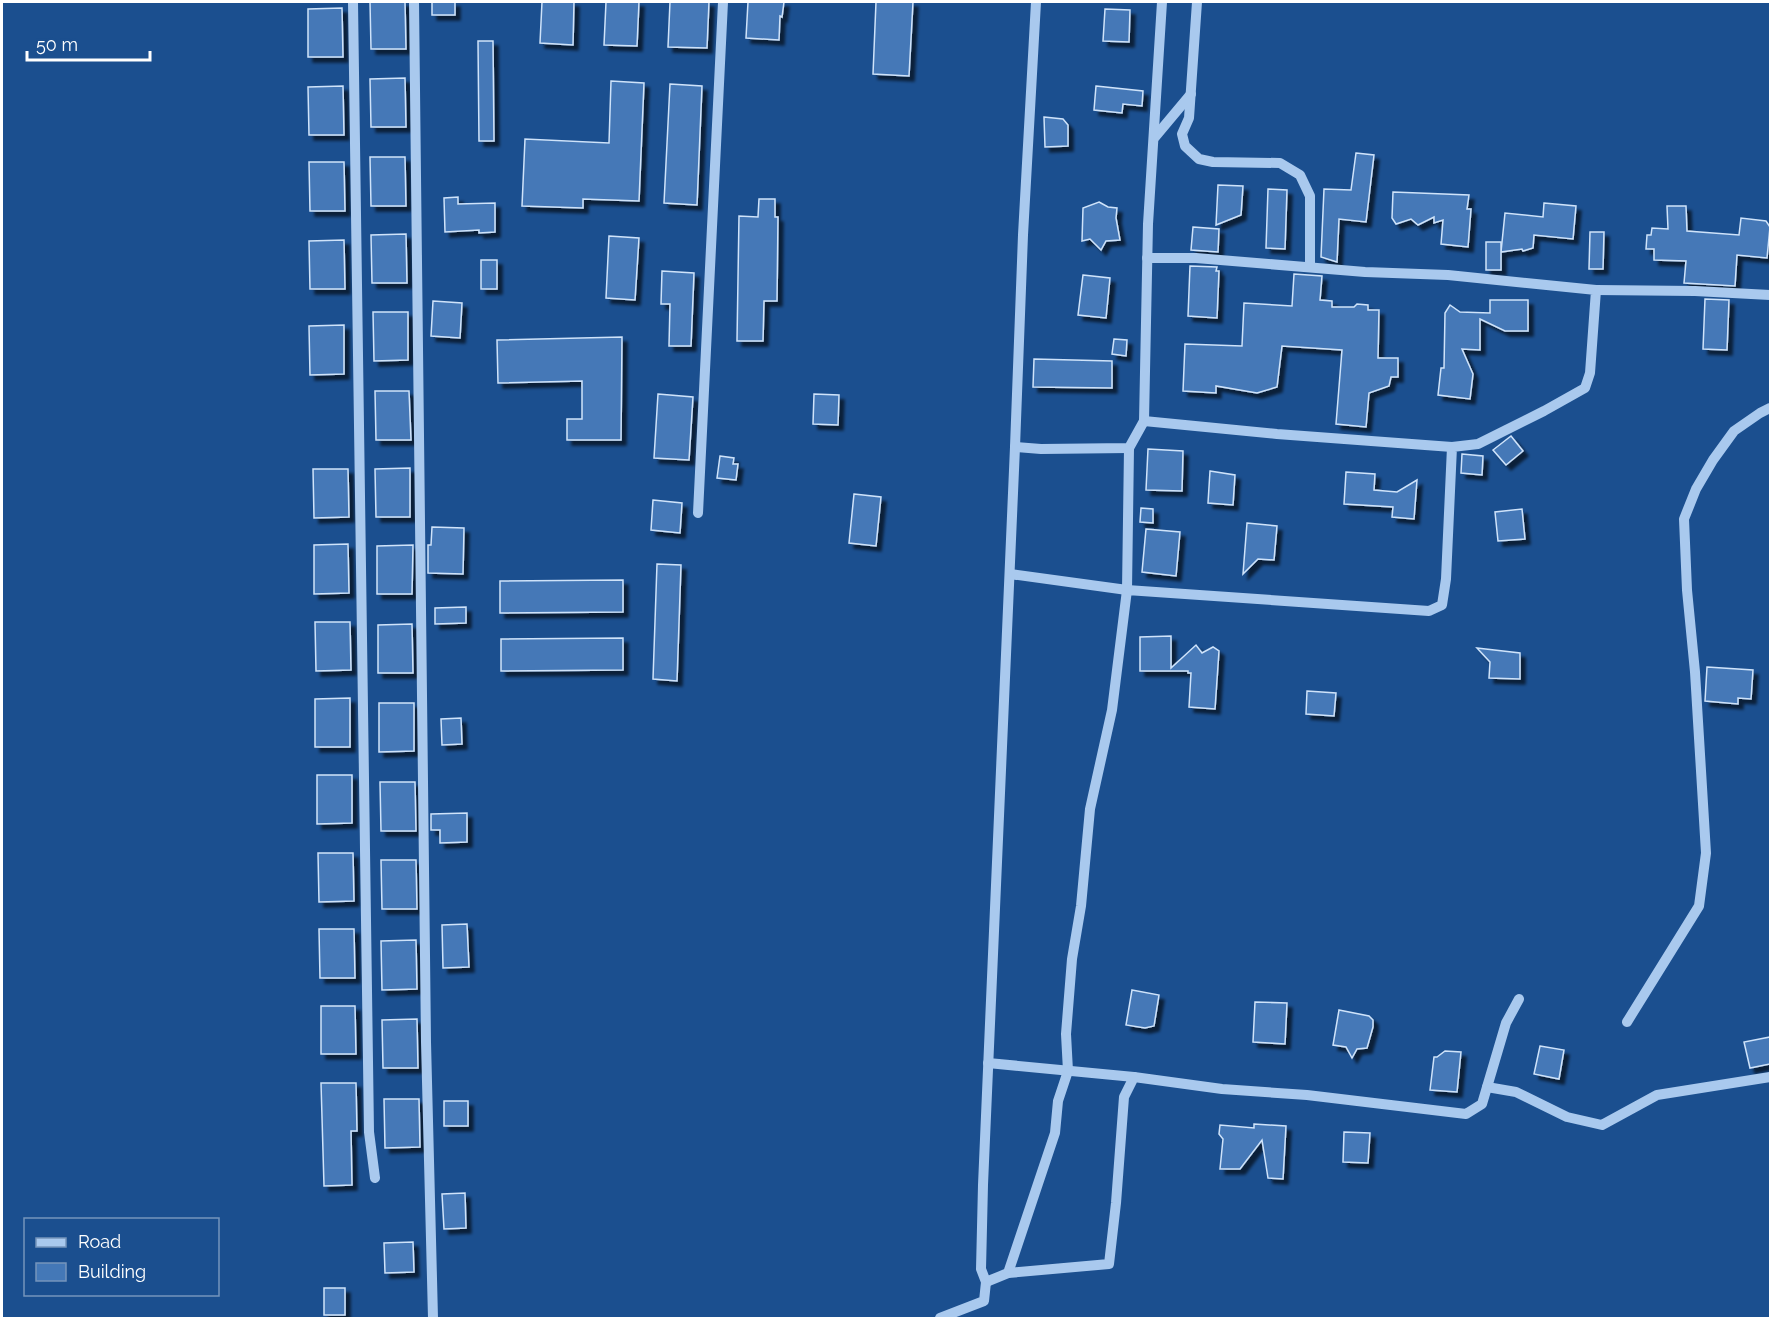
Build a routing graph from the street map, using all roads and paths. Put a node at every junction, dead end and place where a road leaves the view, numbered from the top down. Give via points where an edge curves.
1 (353, 2) edge
2 (414, 2) edge
3 (723, 2) edge
4 (1036, 2) edge
5 (1162, 2) edge
6 (1197, 2) edge
7 (1191, 94) junction
8 (1154, 137) junction
9 (1147, 258) junction
10 (1310, 267) junction
11 (1596, 291) junction
12 (1770, 295) edge
13 (1770, 408) edge
14 (1144, 420) junction
15 (1015, 447) junction
16 (1452, 447) junction
17 (1130, 448) junction
18 (698, 513) dead end
19 (1010, 574) junction
20 (1127, 590) junction
21 (1519, 999) dead end
22 (1627, 1022) dead end
23 (988, 1063) junction
24 (1068, 1071) junction
25 (1134, 1077) junction
26 (1770, 1077) edge
27 (1487, 1087) junction
28 (375, 1179) dead end
29 (1008, 1273) junction
30 (986, 1282) junction
31 (433, 1318) edge
32 (940, 1318) edge

1 - 28 street via 369,1132
2 - 31 street via 426,1042
3 - 18 street
4 - 15 street
5 - 8 street
6 - 7 street
7 - 8 street
7 - 10 street via 1189,118 1182,134 1185,146 1199,159 1280,163 1300,175 1311,196
8 - 9 street
9 - 10 street
9 - 14 street
10 - 11 street via 1448,275
11 - 12 street
11 - 16 street via 1590,373 1585,388 1478,444
13 - 22 street via 1734,431 1702,480 1684,519 1706,853 1699,906
14 - 16 street
14 - 17 street
15 - 17 street
15 - 19 street
16 - 20 street via 1445,587 1442,604 1429,610
17 - 20 street
19 - 20 street
19 - 23 street
20 - 24 street via 1112,710 1090,809 1072,958 1066,1034
21 - 27 street via 1506,1023
23 - 24 street
23 - 30 street via 981,1269
24 - 25 street
24 - 29 street via 1058,1101 1055,1133
25 - 27 street via 1466,1114 1482,1104
25 - 29 street via 1124,1097 1109,1264
26 - 27 street via 1657,1095 1602,1125 1567,1117 1516,1092
29 - 30 street
30 - 32 street via 984,1301

